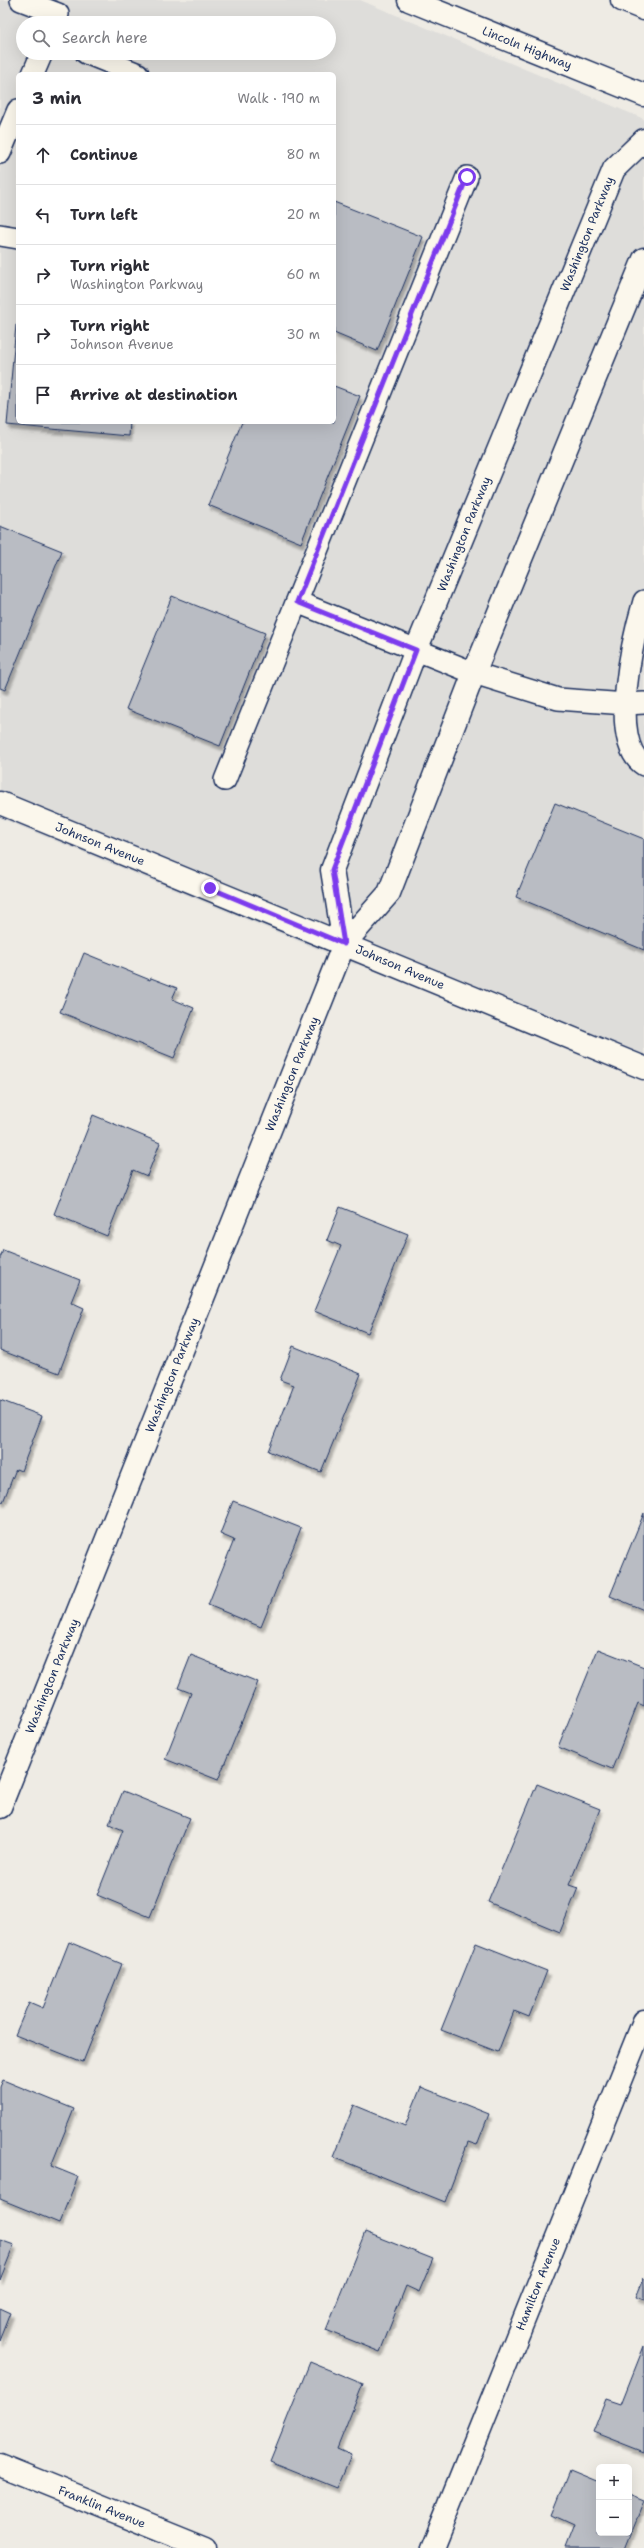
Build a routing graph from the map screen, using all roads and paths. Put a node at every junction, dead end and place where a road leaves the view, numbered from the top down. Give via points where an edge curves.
1 (21, 0) edge
2 (409, 0) edge
3 (622, 0) edge
4 (644, 9) edge
5 (57, 16) edge
6 (39, 60) edge
7 (103, 60) edge
8 (34, 72) edge
9 (133, 72) edge
10 (644, 95) edge
11 (16, 115) edge
12 (644, 140) edge
13 (0, 153) edge
14 (467, 177) dead end
15 (0, 235) edge
16 (16, 238) edge
17 (644, 260) edge
18 (644, 601) edge
19 (297, 602) junction
20 (416, 650) junction
21 (474, 674) junction
22 (635, 703) edge
23 (644, 765) edge
24 (225, 780) dead end
25 (0, 803) edge
26 (344, 944) junction
27 (644, 1068) edge
28 (0, 1807) edge
29 (644, 2021) edge
30 (0, 2465) edge
31 (205, 2548) edge
32 (432, 2548) edge

1 - 5 lane via 58,14
2 - 10 street, Lincoln Highway
3 - 4 street
6 - 8 lane
7 - 9 lane
11 - 13 lane
12 - 20 street, Washington Parkway via 614,169
14 - 19 lane
15 - 16 lane
17 - 21 street, Washington Parkway
18 - 22 lane via 633,635 627,674
19 - 20 lane
19 - 24 lane
20 - 21 lane
20 - 26 street, Washington Parkway via 332,870
21 - 22 lane via 558,699
21 - 26 street, Washington Parkway via 389,893
22 - 23 lane via 630,744 640,763
25 - 26 street, Johnson Avenue
26 - 27 street, Johnson Avenue
26 - 28 street, Washington Parkway
29 - 32 street, Hamilton Avenue
30 - 31 street, Franklin Avenue

